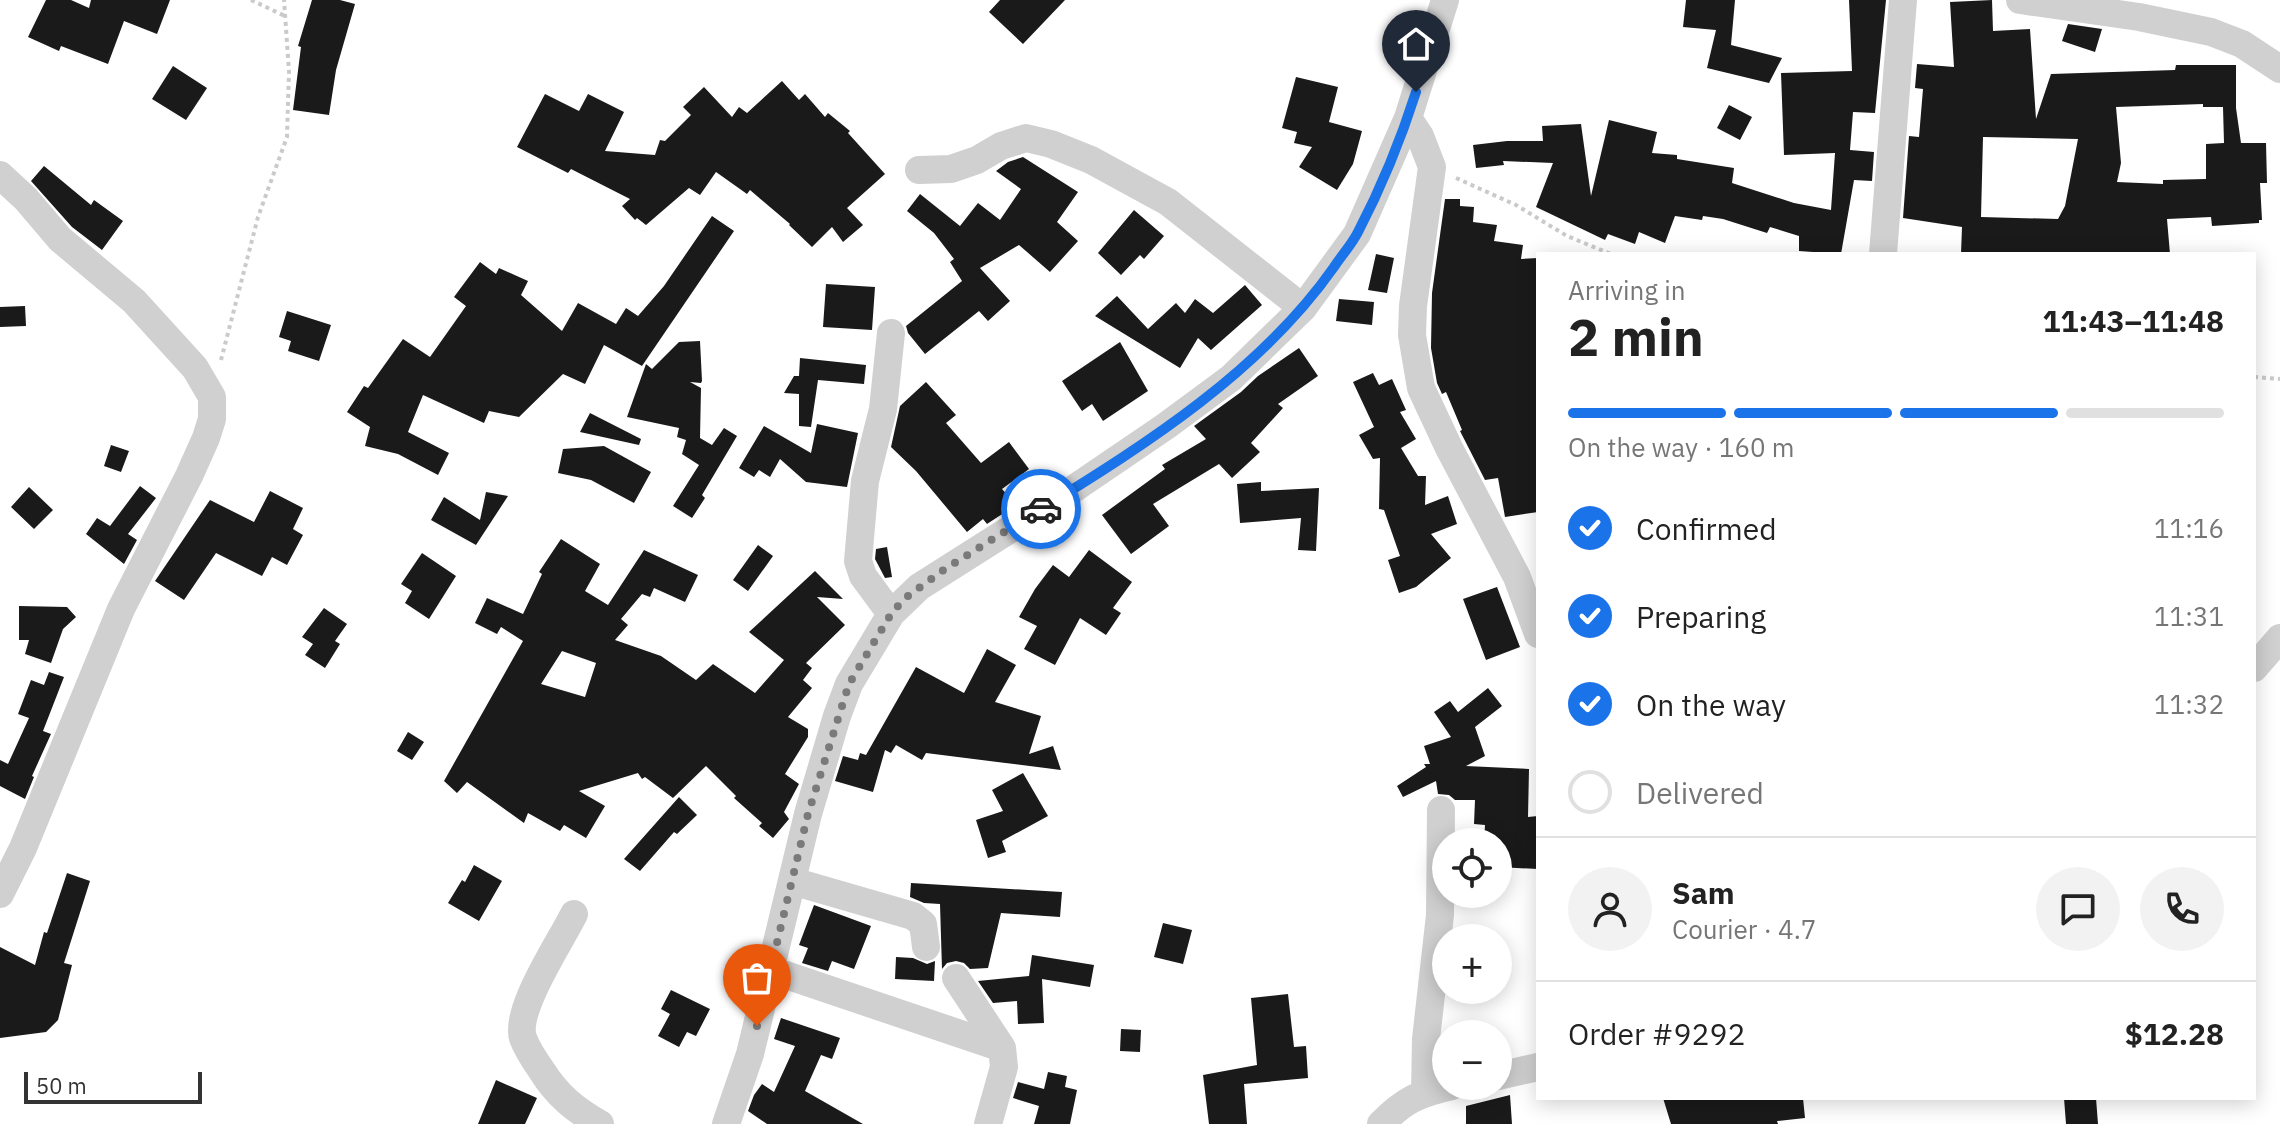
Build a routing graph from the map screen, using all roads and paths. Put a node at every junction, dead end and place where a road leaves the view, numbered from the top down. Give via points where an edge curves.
1 (251, 0) edge
2 (284, 0) edge
3 (1445, 0) edge
4 (1903, 0) edge
5 (2020, 0) edge
6 (287, 17) junction
7 (2280, 69) edge
8 (2280, 80) edge
9 (1408, 118) junction
10 (1432, 167) junction
11 (919, 170) dead end
12 (0, 175) edge
13 (1606, 252) edge
14 (1883, 252) edge
15 (1303, 308) junction
16 (891, 333) dead end
17 (2256, 377) edge
18 (2280, 379) edge
19 (212, 397) junction
20 (891, 614) junction
21 (1536, 629) edge
22 (2280, 638) edge
23 (2256, 666) edge
24 (1441, 810) dead end
25 (792, 881) junction
26 (0, 894) edge
27 (574, 914) dead end
28 (926, 947) dead end
29 (771, 970) junction
30 (956, 978) dead end
31 (1002, 1048) junction
32 (1536, 1067) edge
33 (1512, 1073) edge
34 (1432, 1090) edge
35 (1425, 1092) junction
36 (600, 1124) edge
37 (726, 1124) edge
38 (988, 1124) edge
39 (1381, 1124) edge

1 - 6 path
2 - 6 path
3 - 9 street
4 - 14 street
5 - 7 street via 2211,32 2242,44
6 - 19 path via 287,137 258,217
7 - 8 street
9 - 10 street
9 - 15 street via 1357,234
10 - 13 path
10 - 21 street via 1413,306 1421,388 1517,577
11 - 15 street via 951,169 1026,138 1051,144 1168,202
12 - 19 street via 60,239 134,301 195,368
15 - 20 street via 1231,378 1069,492 919,587
16 - 20 street via 883,409 865,481 858,561
17 - 18 path
19 - 26 street via 206,438 121,609
20 - 25 street via 849,684 837,716
22 - 23 street
24 - 35 street via 1440,915
25 - 28 street via 913,916 923,924
25 - 29 street
27 - 36 street via 524,1015 523,1039 553,1089
29 - 31 street
29 - 37 street
30 - 31 street
31 - 38 street via 1004,1067
32 - 33 street
34 - 35 street
35 - 39 street via 1402,1103

